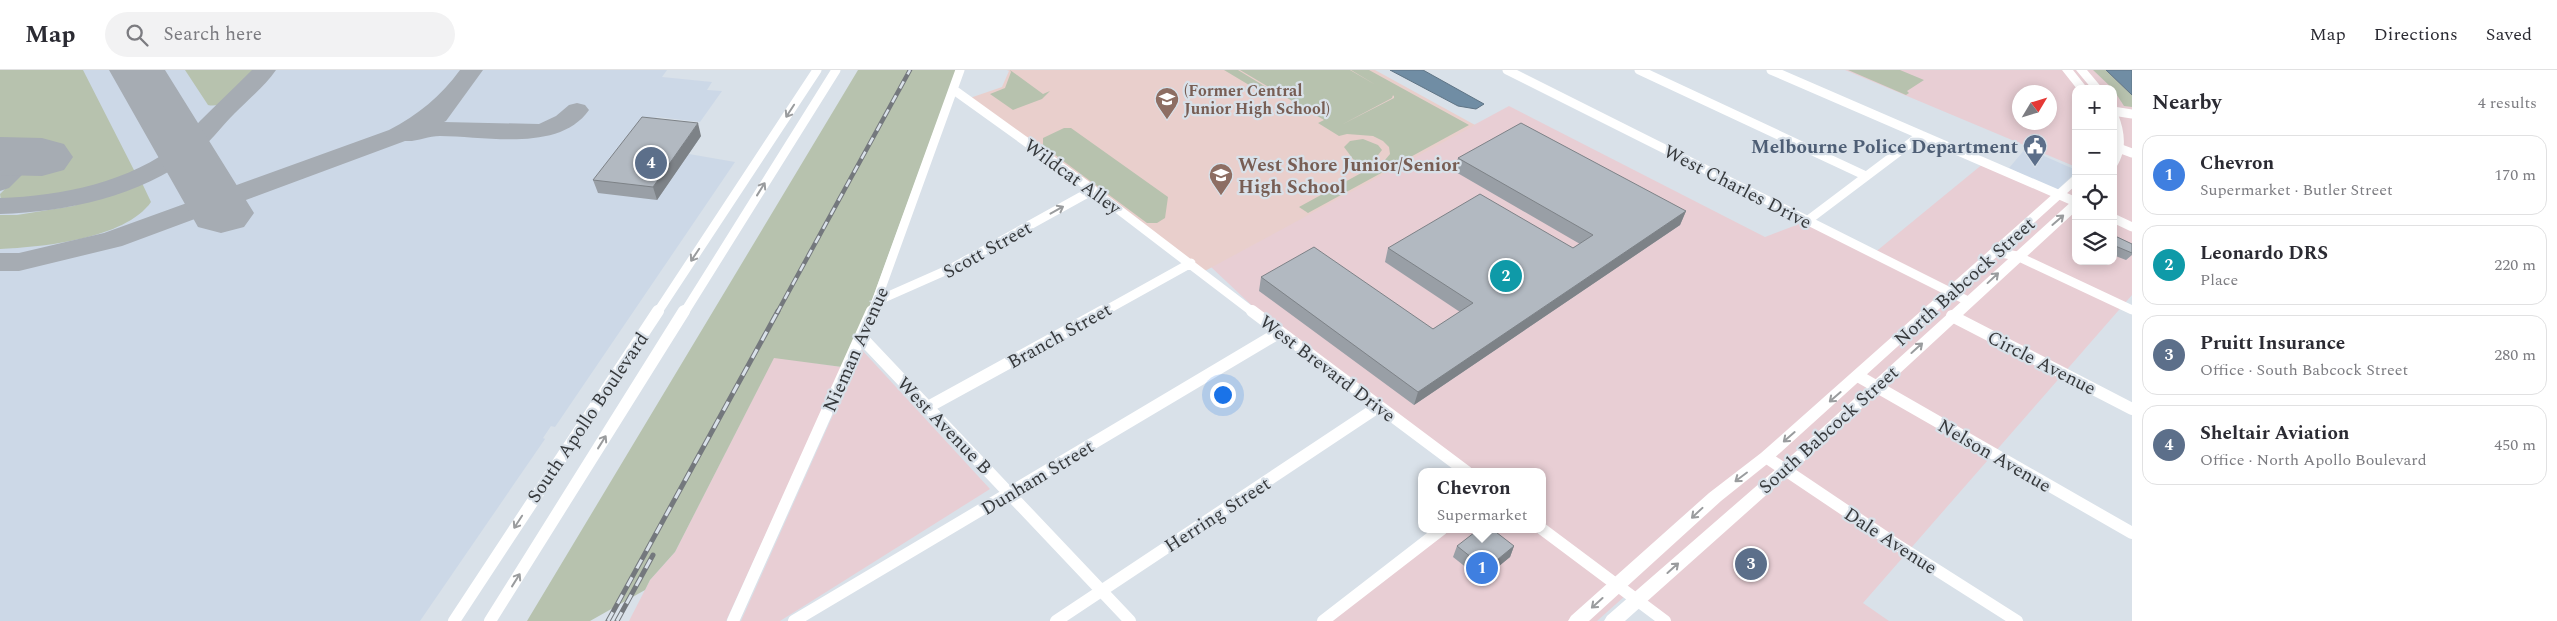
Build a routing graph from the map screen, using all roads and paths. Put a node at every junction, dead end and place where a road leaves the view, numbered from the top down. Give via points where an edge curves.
1 (817, 70) edge
2 (836, 70) edge
3 (960, 70) edge
4 (1507, 70) edge
5 (1639, 70) edge
6 (1771, 70) edge
7 (2067, 70) edge
8 (2081, 70) edge
9 (2080, 85) edge
10 (2094, 85) edge
11 (954, 90) junction
12 (2117, 113) edge
13 (2132, 114) edge
14 (1921, 135) junction
15 (2117, 146) edge
16 (2132, 153) edge
17 (1866, 176) junction
18 (2072, 183) edge
19 (1093, 190) junction
20 (2059, 195) junction
21 (2072, 201) edge
22 (2072, 207) edge
23 (2117, 220) edge
24 (1807, 221) junction
25 (2132, 227) edge
26 (2040, 235) joint
27 (1996, 252) junction
28 (2017, 256) junction
29 (1190, 263) junction
30 (1951, 292) junction
31 (877, 301) junction
32 (1968, 301) junction
33 (2132, 310) edge
34 (1952, 316) junction
35 (1280, 332) junction
36 (862, 338) junction
37 (1858, 376) junction
38 (1876, 386) junction
39 (928, 407) junction
40 (1378, 407) junction
41 (2132, 409) edge
42 (1766, 457) junction
43 (1462, 468) edge
44 (1784, 469) junction
45 (1010, 494) junction
46 (1546, 532) edge
47 (1437, 533) edge
48 (2132, 534) edge
49 (1617, 586) junction
50 (1101, 590) junction
51 (1636, 600) junction
52 (454, 621) edge
53 (490, 621) edge
54 (733, 621) edge
55 (794, 621) edge
56 (1056, 621) edge
57 (1130, 621) edge
58 (1323, 621) edge
59 (1577, 621) edge
60 (1613, 621) edge
61 (1665, 621) edge
62 (2016, 621) edge

1 -> 52 street, South Apollo Boulevard
53 -> 2 street, South Apollo Boulevard
3 - 11 street, Nieman Avenue
4 - 24 street, West Charles Drive
5 - 17 street
6 - 14 street
7 - 9 main road
8 - 10 main road
11 - 19 street, Wildcat Alley
11 - 31 street, Nieman Avenue
12 - 13 street
14 - 17 street
14 - 20 street
15 - 16 street
17 - 24 street
18 - 20 main road, North Babcock Street
19 - 29 street, Wildcat Alley
31 -> 19 street, Scott Street via 954,267
20 - 21 street
20 - 27 main road, North Babcock Street
26 -> 22 main road, North Babcock Street
23 - 25 street
24 - 30 street, West Charles Drive
26 - 28 main road, South Babcock Street
27 - 28 street
27 - 30 main road, North Babcock Street
32 -> 28 main road, South Babcock Street
28 - 33 street
29 - 35 street, West Brevard Drive
29 - 39 street, Branch Street
30 - 32 street, West Charles Drive
30 - 37 main road, North Babcock Street
31 - 36 street, Nieman Avenue
32 - 34 main road, South Babcock Street
38 -> 34 main road, South Babcock Street
34 - 41 street, Circle Avenue
35 - 40 street, West Brevard Drive
35 - 45 street, Dunham Street
36 - 39 street, West Avenue B
36 - 54 street, Nieman Avenue
37 - 38 street, Nelson Avenue
37 -> 42 main road, North Babcock Street
38 - 44 main road, South Babcock Street
38 - 48 street, Nelson Avenue
39 - 45 street, West Avenue B
40 - 43 street, West Brevard Drive
40 - 50 street, Herring Street
42 - 44 street, Dale Avenue
42 -> 49 main road, North Babcock Street via 1715,497
51 -> 44 main road, South Babcock Street
44 - 62 street, Dale Avenue
45 - 50 street, West Avenue B
45 - 55 street, Dunham Street
46 - 49 street
47 - 58 street
49 - 51 street
49 -> 59 main road
50 - 56 street, Herring Street
50 - 57 street, West Avenue B
51 - 60 main road, South Babcock Street
51 - 61 street

